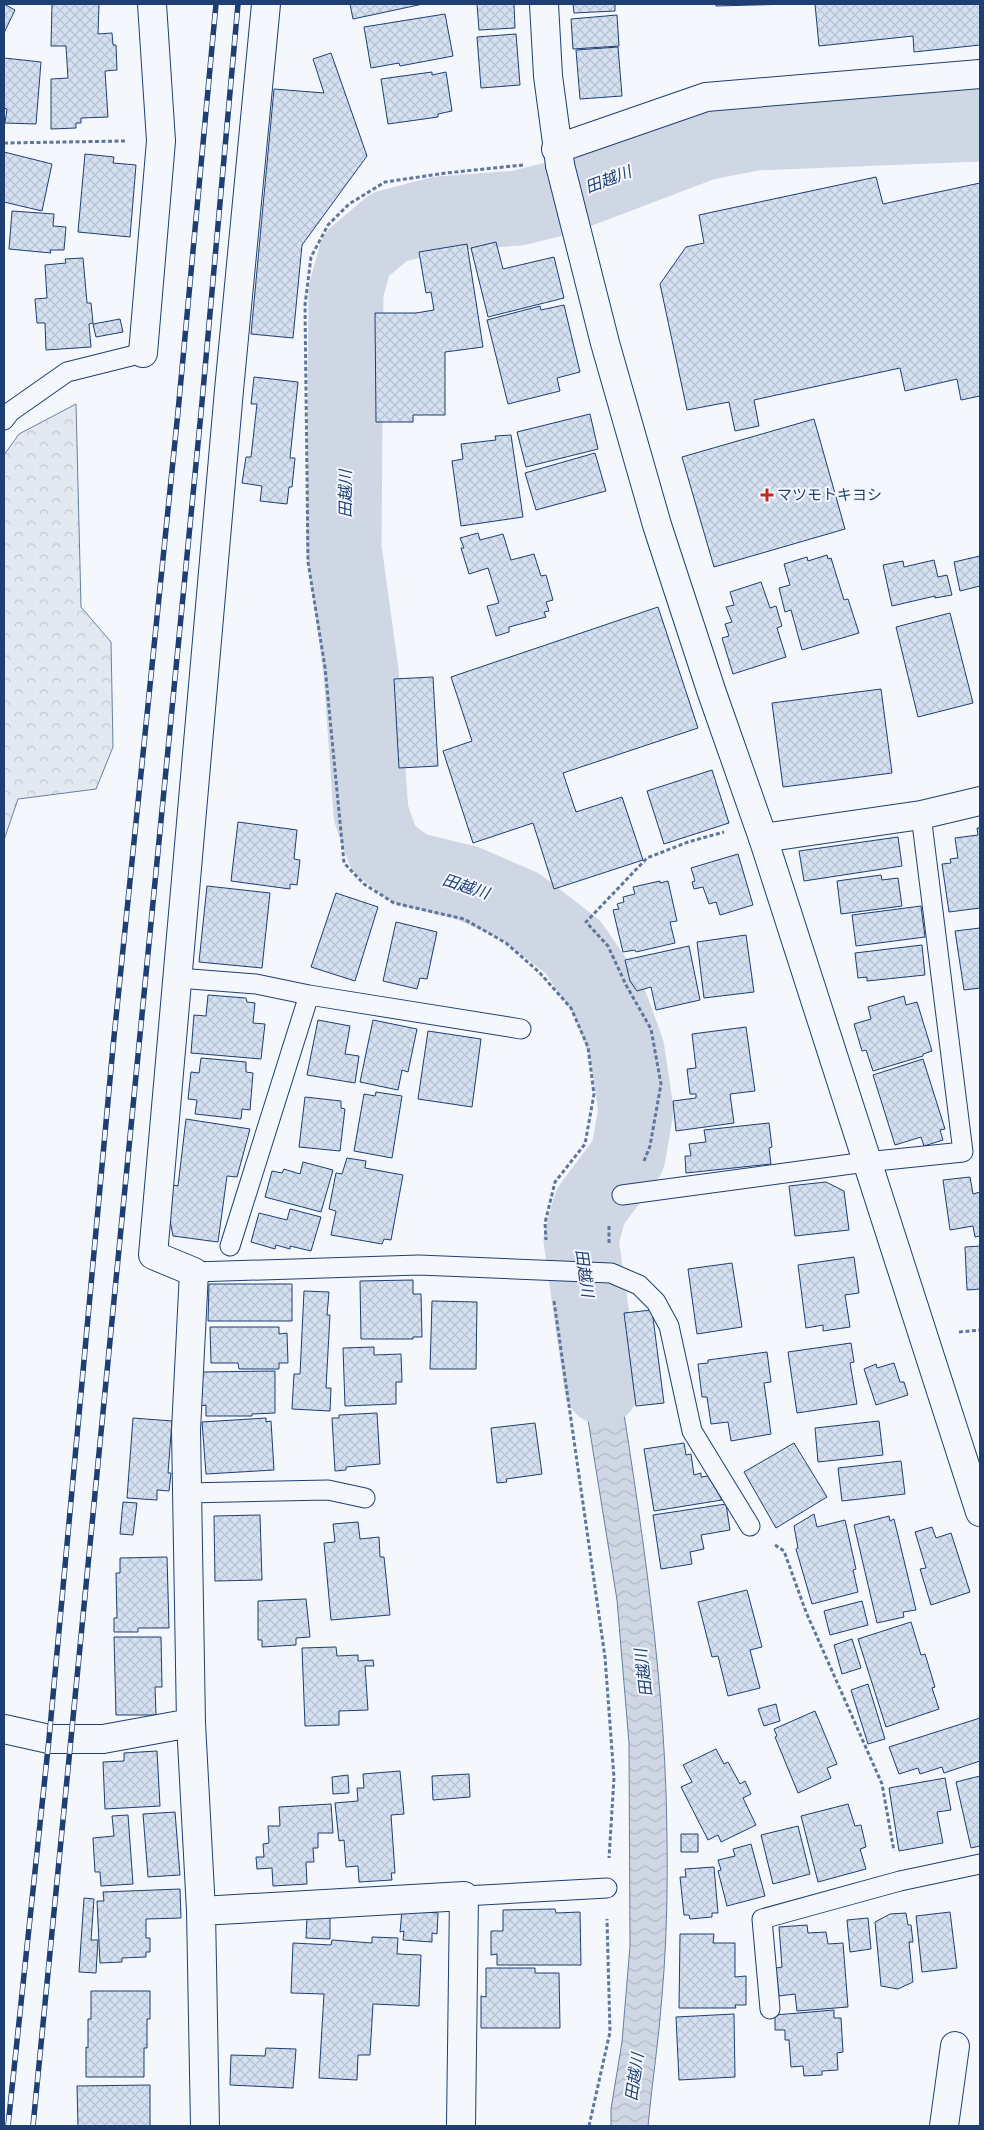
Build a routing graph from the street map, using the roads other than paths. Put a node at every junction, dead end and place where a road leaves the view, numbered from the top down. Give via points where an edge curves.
1 (152, 4) edge
2 (266, 4) edge
3 (544, 4) edge
4 (980, 74) edge
5 (558, 157) junction
6 (143, 353) joint
7 (4, 420) edge
8 (980, 800) edge
9 (921, 815) junction
10 (760, 830) junction
11 (178, 978) junction
12 (309, 995) junction
13 (520, 1029) dead end
14 (866, 1162) junction
15 (622, 1195) road end
16 (230, 1246) dead end
17 (194, 1272) junction
18 (188, 1493) junction
19 (365, 1498) dead end
20 (980, 1512) edge
21 (750, 1526) road end
22 (191, 1723) junction
23 (4, 1729) edge
24 (980, 1864) edge
25 (607, 1888) dead end
26 (464, 1896) junction
27 (201, 1911) junction
28 (770, 2009) dead end
29 (955, 2046) dead end
30 (205, 2126) edge
31 (461, 2126) edge
32 (944, 2126) edge

1 - 6 street via 161,141
2 - 11 street
3 - 5 street via 548,76
4 - 5 street via 706,97
5 - 10 street via 605,343 657,524
6 - 7 lane via 67,372 10,412
8 - 9 street
9 - 10 street
9 - 14 lane via 963,1152
10 - 14 street
11 - 12 lane via 256,984
11 - 17 street via 154,1254
12 - 13 lane
12 - 16 lane
14 - 15 lane
14 - 20 street
17 - 18 street via 186,1430
17 - 21 lane via 419,1265 608,1273 639,1285 656,1302 670,1326 692,1431
18 - 19 lane via 328,1490
18 - 22 street
22 - 23 street via 103,1739 49,1739
22 - 27 street
24 - 28 lane via 900,1881 762,1919
25 - 26 lane
26 - 27 street
26 - 31 street
27 - 30 street
29 - 32 street

